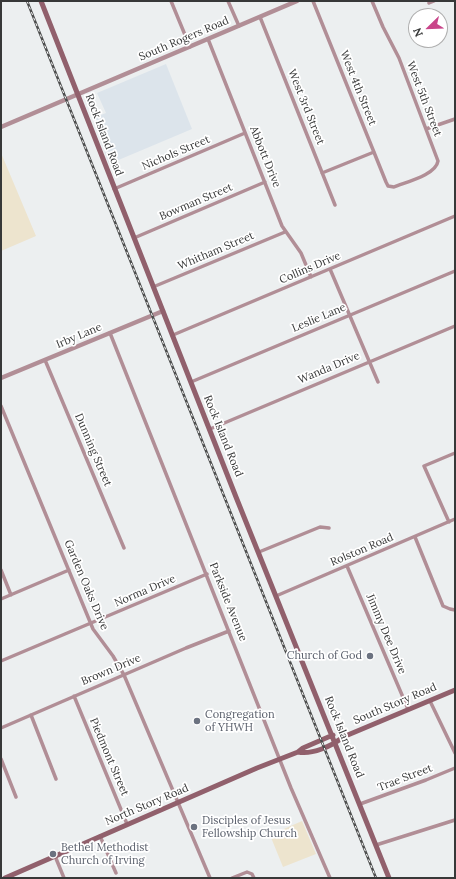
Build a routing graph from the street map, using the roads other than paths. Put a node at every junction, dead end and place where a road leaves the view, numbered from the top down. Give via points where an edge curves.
1 (41, 1) edge
2 (171, 1) edge
3 (228, 1) edge
4 (313, 1) edge
5 (372, 1) edge
6 (434, 1) edge
7 (294, 2) edge
8 (429, 3) dead end
9 (260, 17) junction
10 (238, 26) junction
11 (208, 39) junction
12 (190, 46) junction
13 (78, 94) junction
14 (455, 119) edge
15 (1, 127) edge
16 (426, 129) junction
17 (246, 133) junction
18 (374, 152) junction
19 (322, 173) junction
20 (265, 182) junction
21 (386, 182) joint
22 (114, 189) junction
23 (335, 205) dead end
24 (455, 216) edge
25 (285, 232) junction
26 (134, 238) junction
27 (330, 269) junction
28 (455, 271) edge
29 (311, 277) junction
30 (153, 287) junction
31 (163, 311) junction
32 (349, 315) junction
33 (455, 326) edge
34 (110, 333) junction
35 (173, 335) junction
36 (45, 360) junction
37 (369, 361) junction
38 (1, 378) edge
39 (191, 382) junction
40 (378, 382) dead end
41 (1, 406) edge
42 (210, 429) junction
43 (455, 453) edge
44 (455, 520) edge
45 (449, 522) junction
46 (329, 528) dead end
47 (415, 537) junction
48 (124, 548) dead end
49 (259, 552) junction
50 (347, 566) junction
51 (1, 570) edge
52 (69, 570) junction
53 (207, 574) junction
54 (12, 595) junction
55 (276, 596) junction
56 (1, 599) edge
57 (455, 610) edge
58 (91, 623) junction
59 (229, 631) junction
60 (1, 661) edge
61 (124, 675) junction
62 (455, 690) edge
63 (74, 696) junction
64 (430, 700) junction
65 (408, 709) junction
66 (31, 715) junction
67 (1, 723) edge
68 (2, 728) edge
69 (333, 735) junction
70 (343, 737) junction
71 (336, 742) junction
72 (298, 752) junction
73 (455, 753) edge
74 (1, 759) edge
75 (280, 759) junction
76 (455, 768) edge
77 (56, 779) dead end
78 (16, 797) dead end
79 (178, 802) junction
80 (360, 804) junction
81 (455, 820) edge
82 (127, 824) junction
83 (100, 836) junction
84 (376, 845) junction
85 (55, 856) junction
86 (116, 874) dead end
87 (11, 877) edge
88 (4, 878) edge
89 (64, 878) edge
90 (210, 878) edge
91 (232, 878) edge
92 (254, 878) edge
93 (330, 878) edge
94 (389, 878) edge

1 - 13 main road, Rock Island Road
2 - 12 street
3 - 10 street
4 - 18 street, West 4th Street
5 - 16 street, West 5th Street via 399,58
6 - 8 street
7 - 9 street, South Rogers Road
9 - 10 street, South Rogers Road
9 - 19 street, West 3rd Street
10 - 11 street, South Rogers Road
11 - 12 street, South Rogers Road
11 - 17 street, Abbott Drive
12 - 13 street, South Rogers Road
13 - 15 street, South Rogers Road
13 - 22 main road, Rock Island Road
14 - 16 street
16 - 21 street, West 5th Street via 438,160 436,167 431,172 394,187 388,186
17 - 20 street, Abbott Drive
17 - 22 street, Nichols Street
18 - 19 street
18 - 21 street, West 4th Street
19 - 23 street, West 3rd Street
20 - 25 street, Abbott Drive
20 - 26 street, Bowman Street
22 - 26 main road, Rock Island Road
24 - 27 street, Collins Drive
25 - 29 street, Abbott Drive via 295,243
25 - 30 street, Whitham Street
26 - 30 main road, Rock Island Road
27 - 29 street, Collins Drive
27 - 32 street
28 - 32 street, Leslie Lane
29 - 35 street, Collins Drive
30 - 31 main road, Rock Island Road
31 - 34 street, Irby Lane
31 - 35 main road, Rock Island Road
32 - 37 street
32 - 39 street, Leslie Lane
33 - 37 street, Wanda Drive
34 - 36 street, Irby Lane
34 - 53 street, Parkside Avenue
35 - 39 main road, Rock Island Road
36 - 38 street, Irby Lane
36 - 48 street, Dunning Street
37 - 40 street
37 - 42 street, Wanda Drive
39 - 42 main road, Rock Island Road
41 - 52 street, Garden Oaks Drive
42 - 49 main road, Rock Island Road
43 - 45 street via 424,466
44 - 45 street, Rolston Road
45 - 47 street, Rolston Road
46 - 49 street via 320,527
47 - 50 street, Rolston Road
47 - 57 street via 443,606
49 - 55 main road, Rock Island Road
50 - 55 street, Rolston Road
50 - 65 street, Jimmy Dee Drive
51 - 54 street
52 - 54 street
52 - 58 street, Garden Oaks Drive
53 - 58 street, Norma Drive
53 - 59 street, Parkside Avenue
54 - 56 street
55 - 69 main road, Rock Island Road
58 - 60 street, Norma Drive
58 - 61 street, Garden Oaks Drive
59 - 61 street, Brown Drive
59 - 75 street, Parkside Avenue
61 - 63 street, Brown Drive
61 - 79 street, Garden Oaks Drive
62 - 64 main road, South Story Road
63 - 66 street, Brown Drive
63 - 82 street, Piedmont Street
64 - 65 main road, South Story Road
64 - 73 street
65 - 70 main road, South Story Road
66 - 68 street, Brown Drive
66 - 77 street
67 - 68 street
69 - 70 main road
69 - 71 main road, Rock Island Road
69 - 72 main road, North Story Road
70 - 71 main road, South Story Road
71 - 72 main road, North Story Road via 305,754
71 - 80 main road, Rock Island Road
72 - 75 main road, North Story Road
74 - 78 street
75 - 79 main road, North Story Road
75 - 93 street, Parkside Avenue
76 - 80 street, Trae Street
79 - 82 main road, North Story Road
79 - 90 street, Garden Oaks Drive
80 - 84 main road, Rock Island Road
81 - 84 street
82 - 83 main road, North Story Road
83 - 85 main road, North Story Road
83 - 86 street
84 - 94 main road, Rock Island Road
85 - 87 main road, North Story Road
85 - 89 street
87 - 88 main road, North Story Road
91 - 92 street via 248,872

